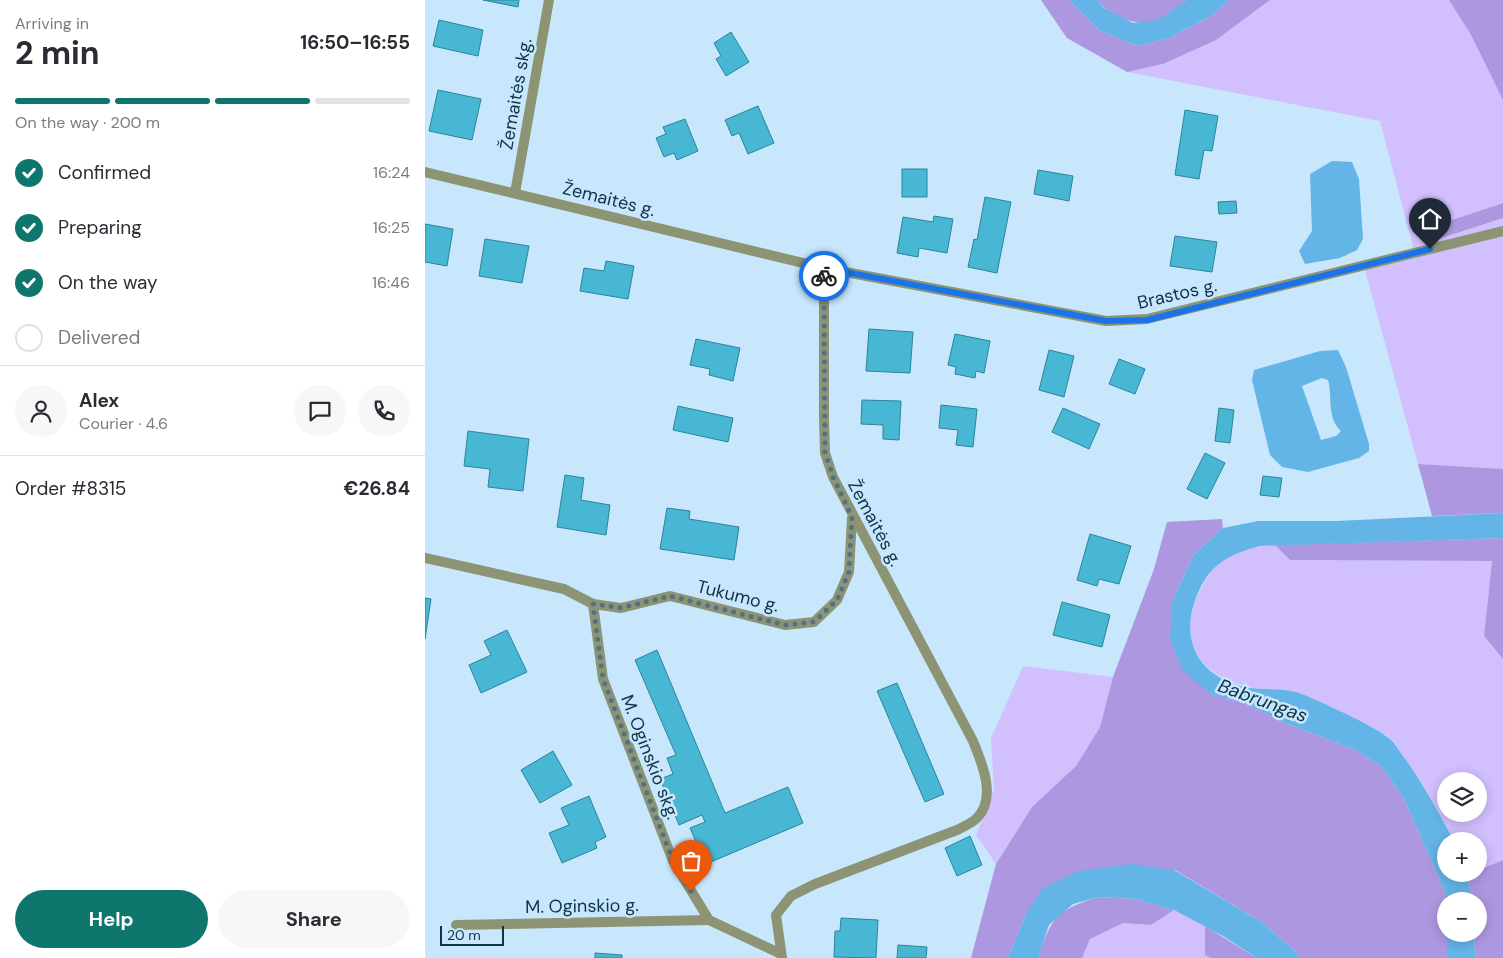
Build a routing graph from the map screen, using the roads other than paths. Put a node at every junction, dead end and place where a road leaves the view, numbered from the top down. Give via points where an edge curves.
1 (549, 0) edge
2 (425, 172) edge
3 (515, 193) junction
4 (1503, 231) edge
5 (824, 268) junction
6 (852, 517) junction
7 (425, 558) edge
8 (593, 604) junction
9 (709, 920) junction
10 (456, 924) dead end
11 (781, 956) edge

1 - 3 street, Žemaitės skg.
2 - 3 street, Žemaitės g.
3 - 5 street, Žemaitės g.
4 - 5 street, Brastos g. via 1147,320 1106,321
5 - 6 street, Žemaitės g. via 825,452
6 - 8 street, Tukumo g. via 849,572 837,600 814,622 785,625 670,596 621,608
6 - 11 street, Žemaitės g. via 973,741 984,768 988,794 978,818 957,830 791,896 776,915
7 - 8 street, Tukumo g. via 563,588
8 - 9 street, M. Oginskio skg. via 603,679 673,861
9 - 10 street, M. Oginskio g.
9 - 11 street

